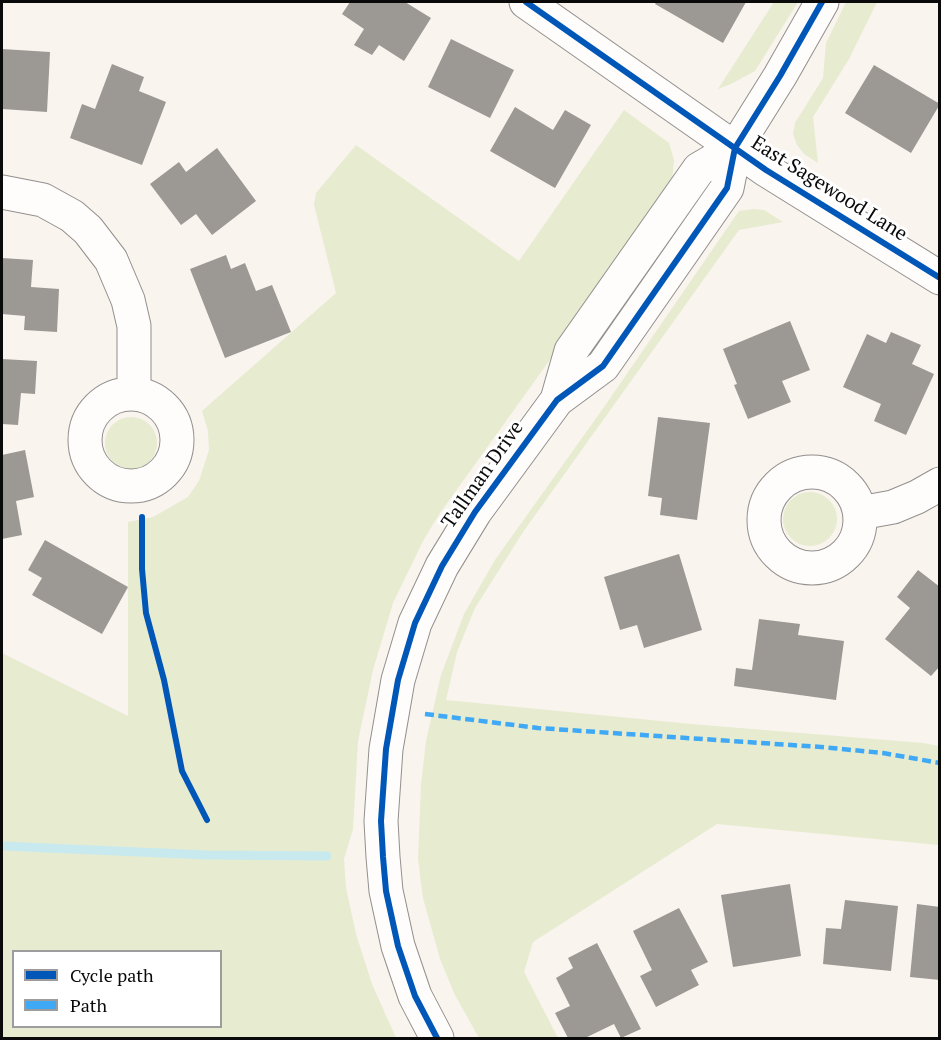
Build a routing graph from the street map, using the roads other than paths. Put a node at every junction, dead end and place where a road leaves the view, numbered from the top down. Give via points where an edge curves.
1 (526, 2) edge
2 (822, 2) edge
3 (735, 148) junction
4 (2, 192) edge
5 (939, 278) edge
6 (134, 394) dead end
7 (939, 484) edge
8 (860, 513) dead end
9 (437, 1038) edge

1 - 3 street, East Sagewood Lane
2 - 3 street, Tallman Drive
3 - 5 street, East Sagewood Lane
3 - 9 street, Tallman Drive via 727,188 603,366 557,400 475,512 442,566 409,641 391,714 381,821 386,891 393,924 415,996
4 - 6 street via 54,204 81,223 106,253 121,280 134,326
7 - 8 street via 893,507

